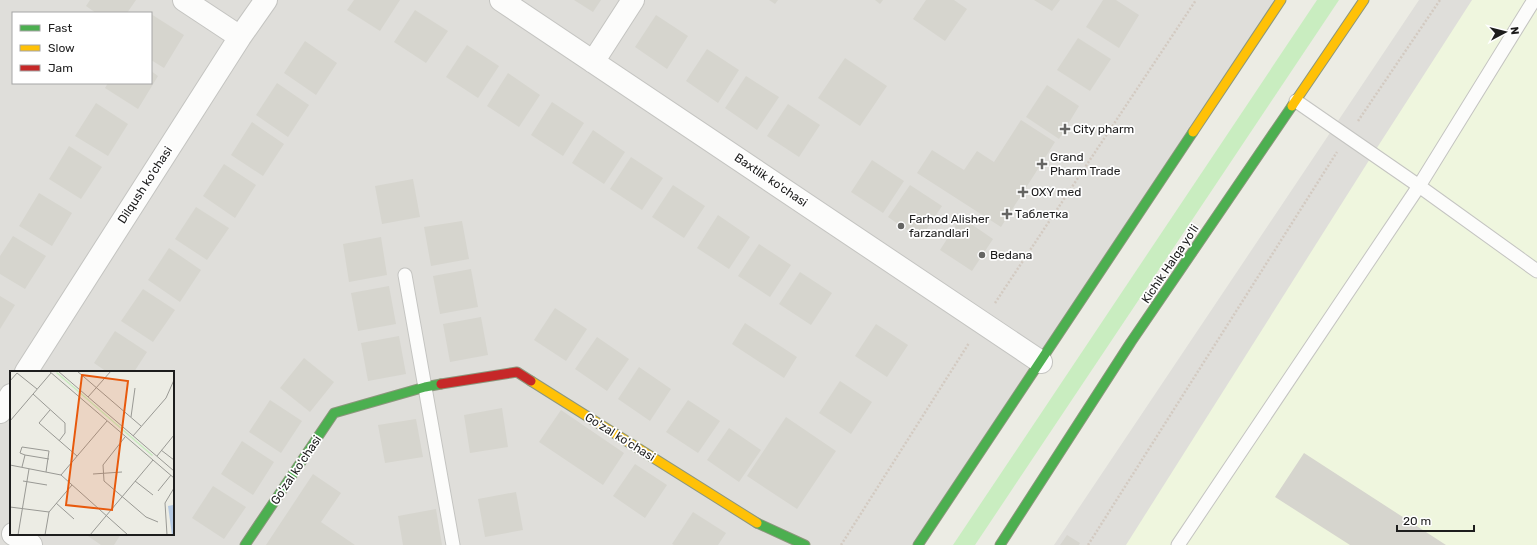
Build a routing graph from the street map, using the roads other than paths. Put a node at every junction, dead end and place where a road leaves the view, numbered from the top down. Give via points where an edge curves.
1 (184, 0) edge
2 (266, 0) edge
3 (501, 0) edge
4 (632, 0) edge
5 (1282, 0) edge
6 (1364, 0) edge
7 (1534, 0) edge
8 (240, 37) junction
9 (593, 62) junction
10 (1296, 101) junction
11 (1419, 186) junction
12 (1537, 271) edge
13 (405, 275) dead end
14 (1041, 362) junction
15 (27, 371) edge
16 (425, 387) junction
17 (10, 397) edge
18 (0, 412) edge
19 (0, 525) edge
20 (10, 532) edge
21 (15, 535) edge
22 (31, 545) edge
23 (245, 545) edge
24 (453, 545) edge
25 (805, 545) edge
26 (918, 545) edge
27 (1000, 545) edge
28 (1178, 545) edge

1 - 8 street
2 - 8 street, Dilqush ko'chasi
3 - 9 street, Baxtlik ko'chasi
4 - 9 street
5 - 14 main road
6 - 10 main road, Kichik Halqa yo'li
7 - 11 lane
8 - 15 street, Dilqush ko'chasi
9 - 14 street, Baxtlik ko'chasi
10 - 11 lane
10 - 27 main road, Kichik Halqa yo'li via 1130,342
11 - 12 lane
11 - 28 lane
13 - 16 lane
14 - 26 main road
16 - 23 main road, Go'zal ko'chasi via 334,413
16 - 24 lane
16 - 25 main road, Go'zal ko'chasi via 517,372 753,521
17 - 18 street
19 - 20 street
21 - 22 street

